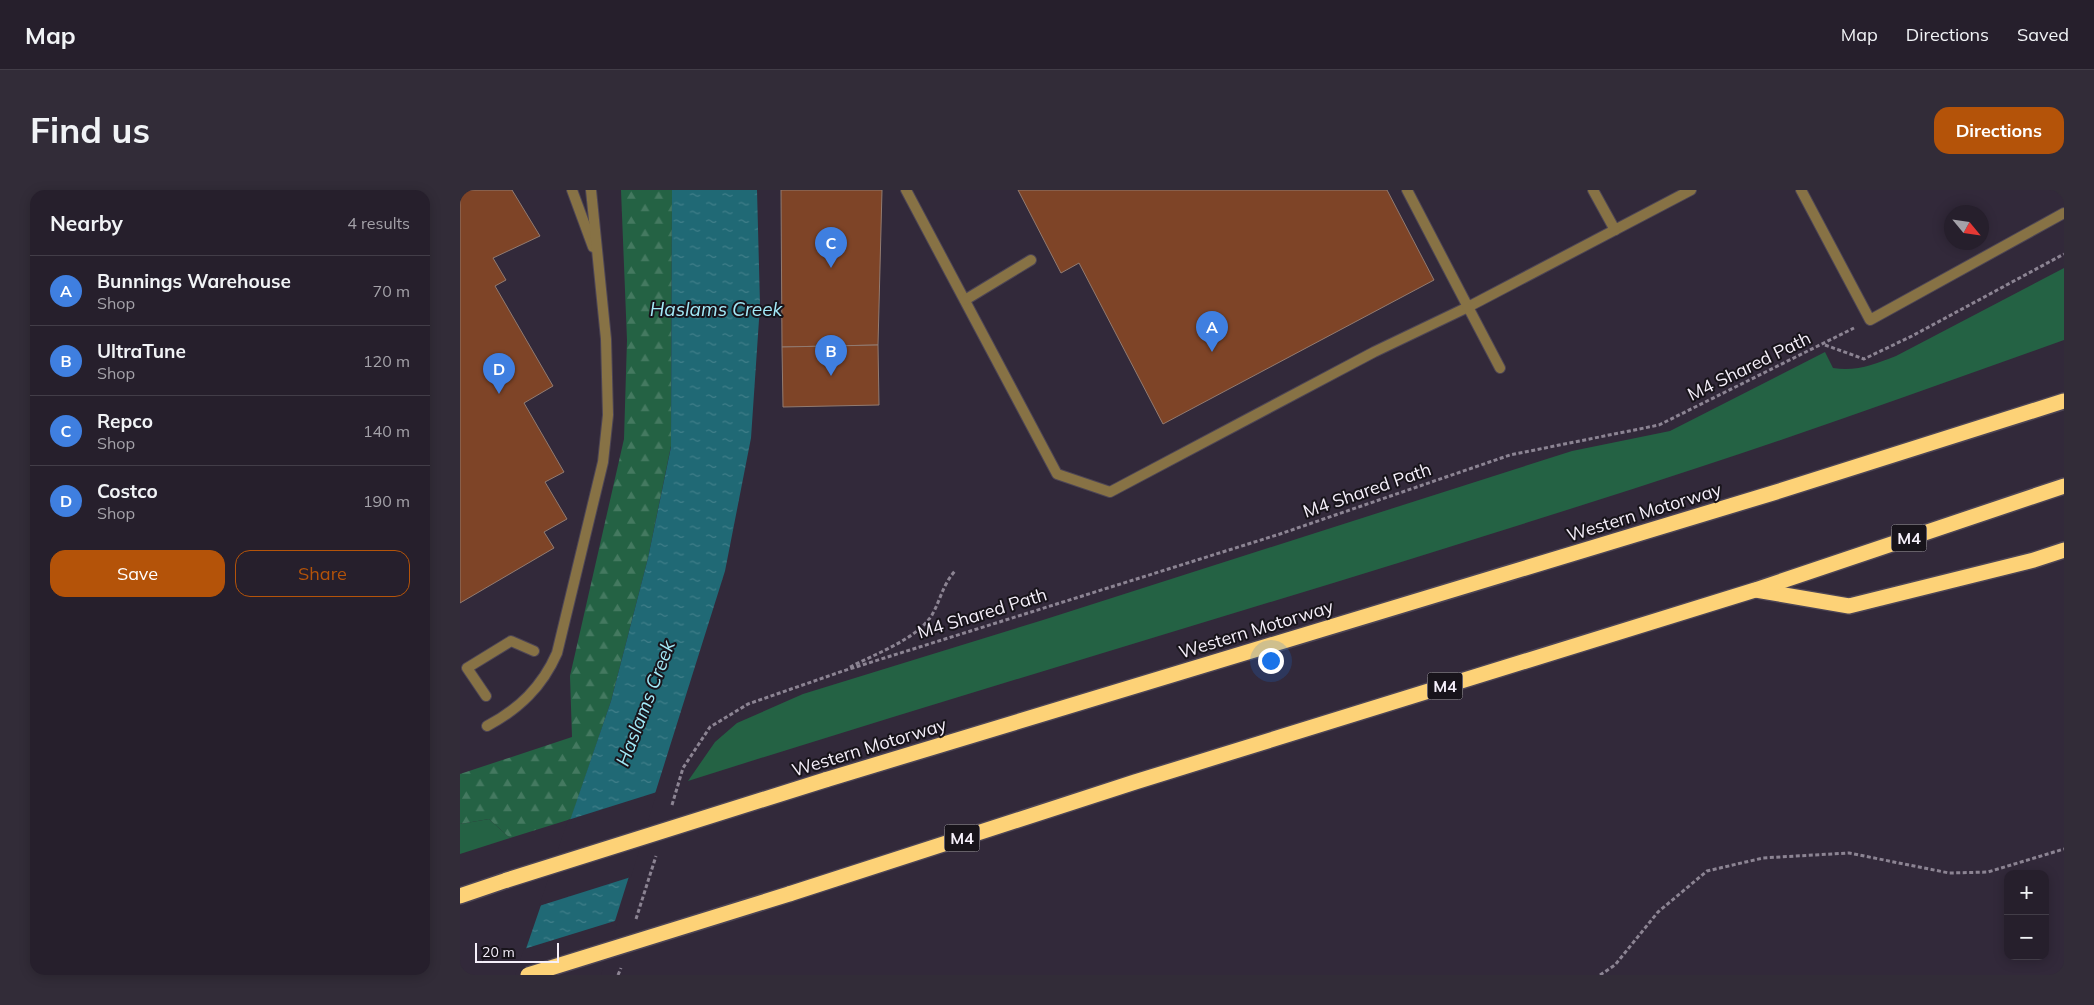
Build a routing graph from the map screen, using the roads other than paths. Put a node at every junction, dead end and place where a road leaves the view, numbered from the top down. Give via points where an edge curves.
1 (572, 190) edge
2 (591, 190) edge
3 (906, 190) edge
4 (1407, 190) edge
5 (1593, 190) edge
6 (1801, 190) edge
7 (1688, 191) edge
8 (2064, 213) edge
9 (1615, 230) junction
10 (1031, 260) dead end
11 (599, 262) junction
12 (964, 300) junction
13 (1468, 307) junction
14 (1500, 368) dead end
15 (2064, 401) edge
16 (2064, 486) edge
17 (2064, 550) edge
18 (1755, 590) junction
19 (534, 651) dead end
20 (486, 696) dead end
21 (487, 726) dead end
22 (460, 896) edge
23 (528, 975) edge

1 - 11 street
2 - 11 street
3 - 12 street
4 - 13 street
5 - 9 street
6 - 8 street via 1870,320
7 - 9 street
9 - 13 street
10 - 12 street
11 - 21 street via 608,362 606,439 557,654 530,696
12 - 13 street via 1057,474 1110,492 1374,352
13 - 14 street
15 - 22 highway, Western Motorway, bridge via 1773,493 825,780
16 - 18 highway, M4
17 - 18 highway via 1849,606
18 - 23 highway, M4, bridge
19 - 20 street via 511,642 467,668

